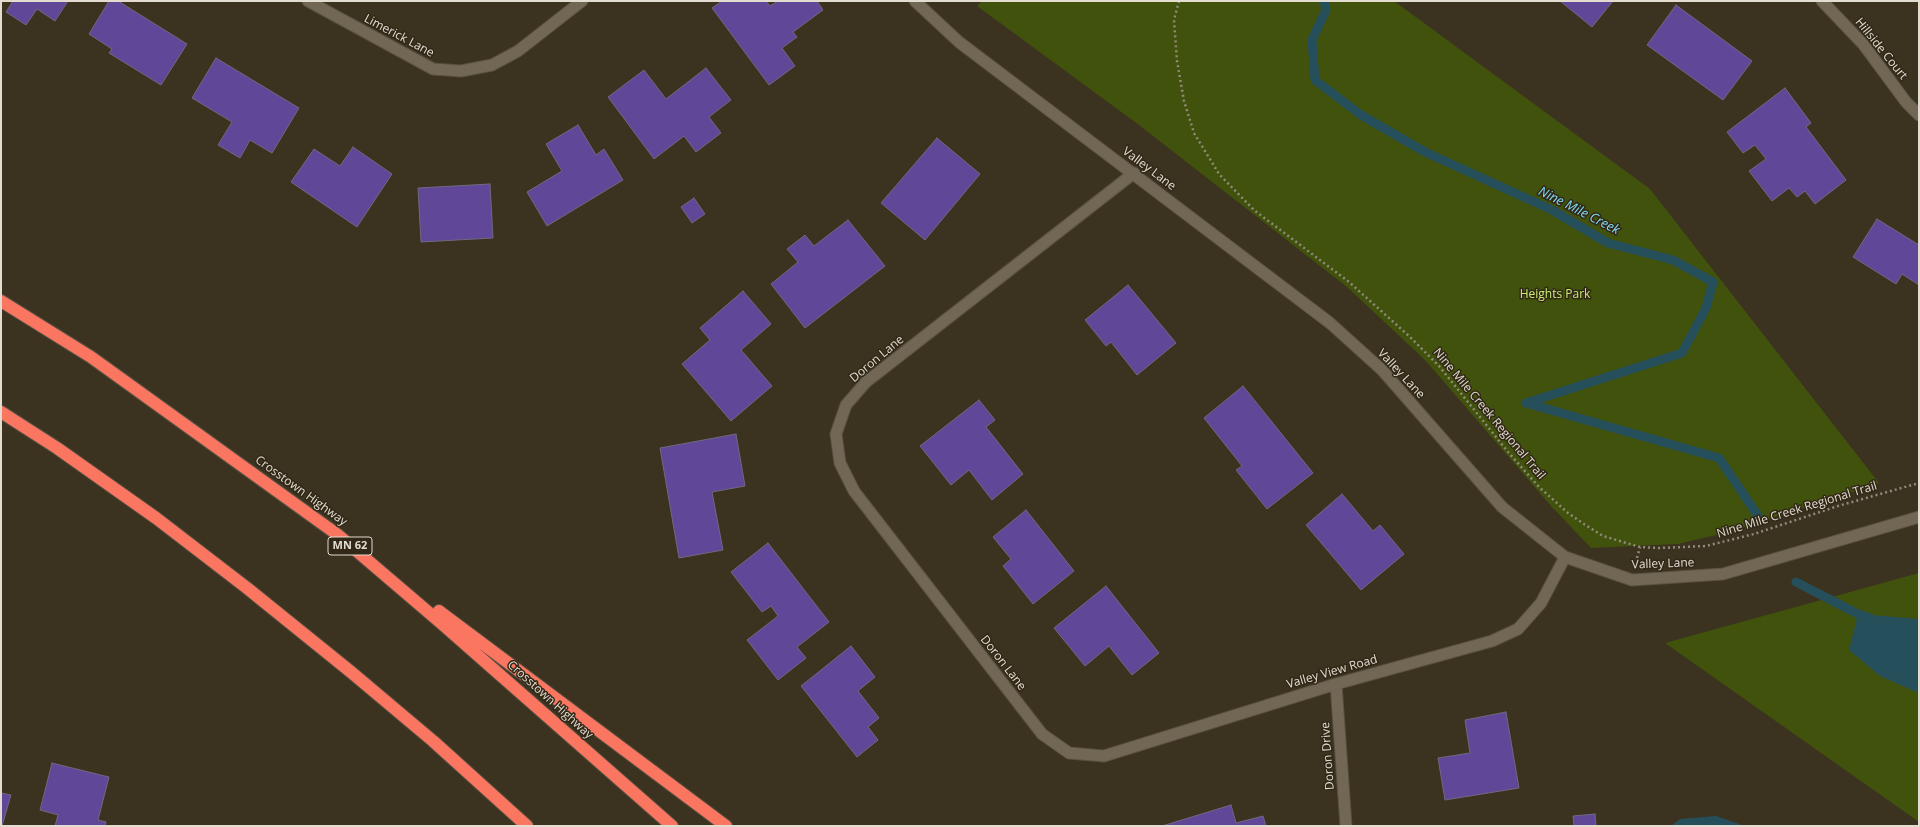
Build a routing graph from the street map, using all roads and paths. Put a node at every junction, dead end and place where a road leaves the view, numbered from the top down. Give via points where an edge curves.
1 (308, 1) edge
2 (582, 1) edge
3 (915, 1) edge
4 (1179, 1) edge
5 (1822, 1) edge
6 (1919, 115) edge
7 (1134, 173) junction
8 (1, 301) edge
9 (1, 412) edge
10 (1919, 483) edge
11 (1919, 517) edge
12 (338, 535) junction
13 (1565, 557) junction
14 (1336, 684) junction
15 (1069, 753) joint
16 (527, 826) edge
17 (672, 826) edge
18 (726, 826) edge
19 (1346, 826) edge

1 - 2 street, Limerick Lane via 433,69 461,71 492,65 518,52
3 - 7 street, Valley Lane via 959,42
4 - 10 path, Nine Mile Creek Regional Trail via 1174,20 1177,61 1184,101 1194,132 1219,174 1240,197 1349,282 1409,336 1439,366 1539,487 1568,513 1603,536 1640,547 1706,546 1754,534
5 - 6 street, Hillside Court via 1863,44 1906,102
7 - 13 street, Valley Lane via 1330,323 1382,370 1502,507
7 - 15 street, Doron Lane via 866,382 846,405 836,434 840,463 854,491 1042,734
8 - 12 highway, Crosstown Highway / MN 62 via 91,357
9 - 16 highway via 156,518 247,588 433,741
11 - 13 street, Valley Lane via 1723,574 1632,580
12 - 17 highway, Crosstown Highway / MN 62 via 441,622
12 - 18 highway
13 - 14 street, Valley View Road via 1541,603 1518,629 1492,641
14 - 15 street, Valley View Road via 1104,756
14 - 19 street, Doron Drive

